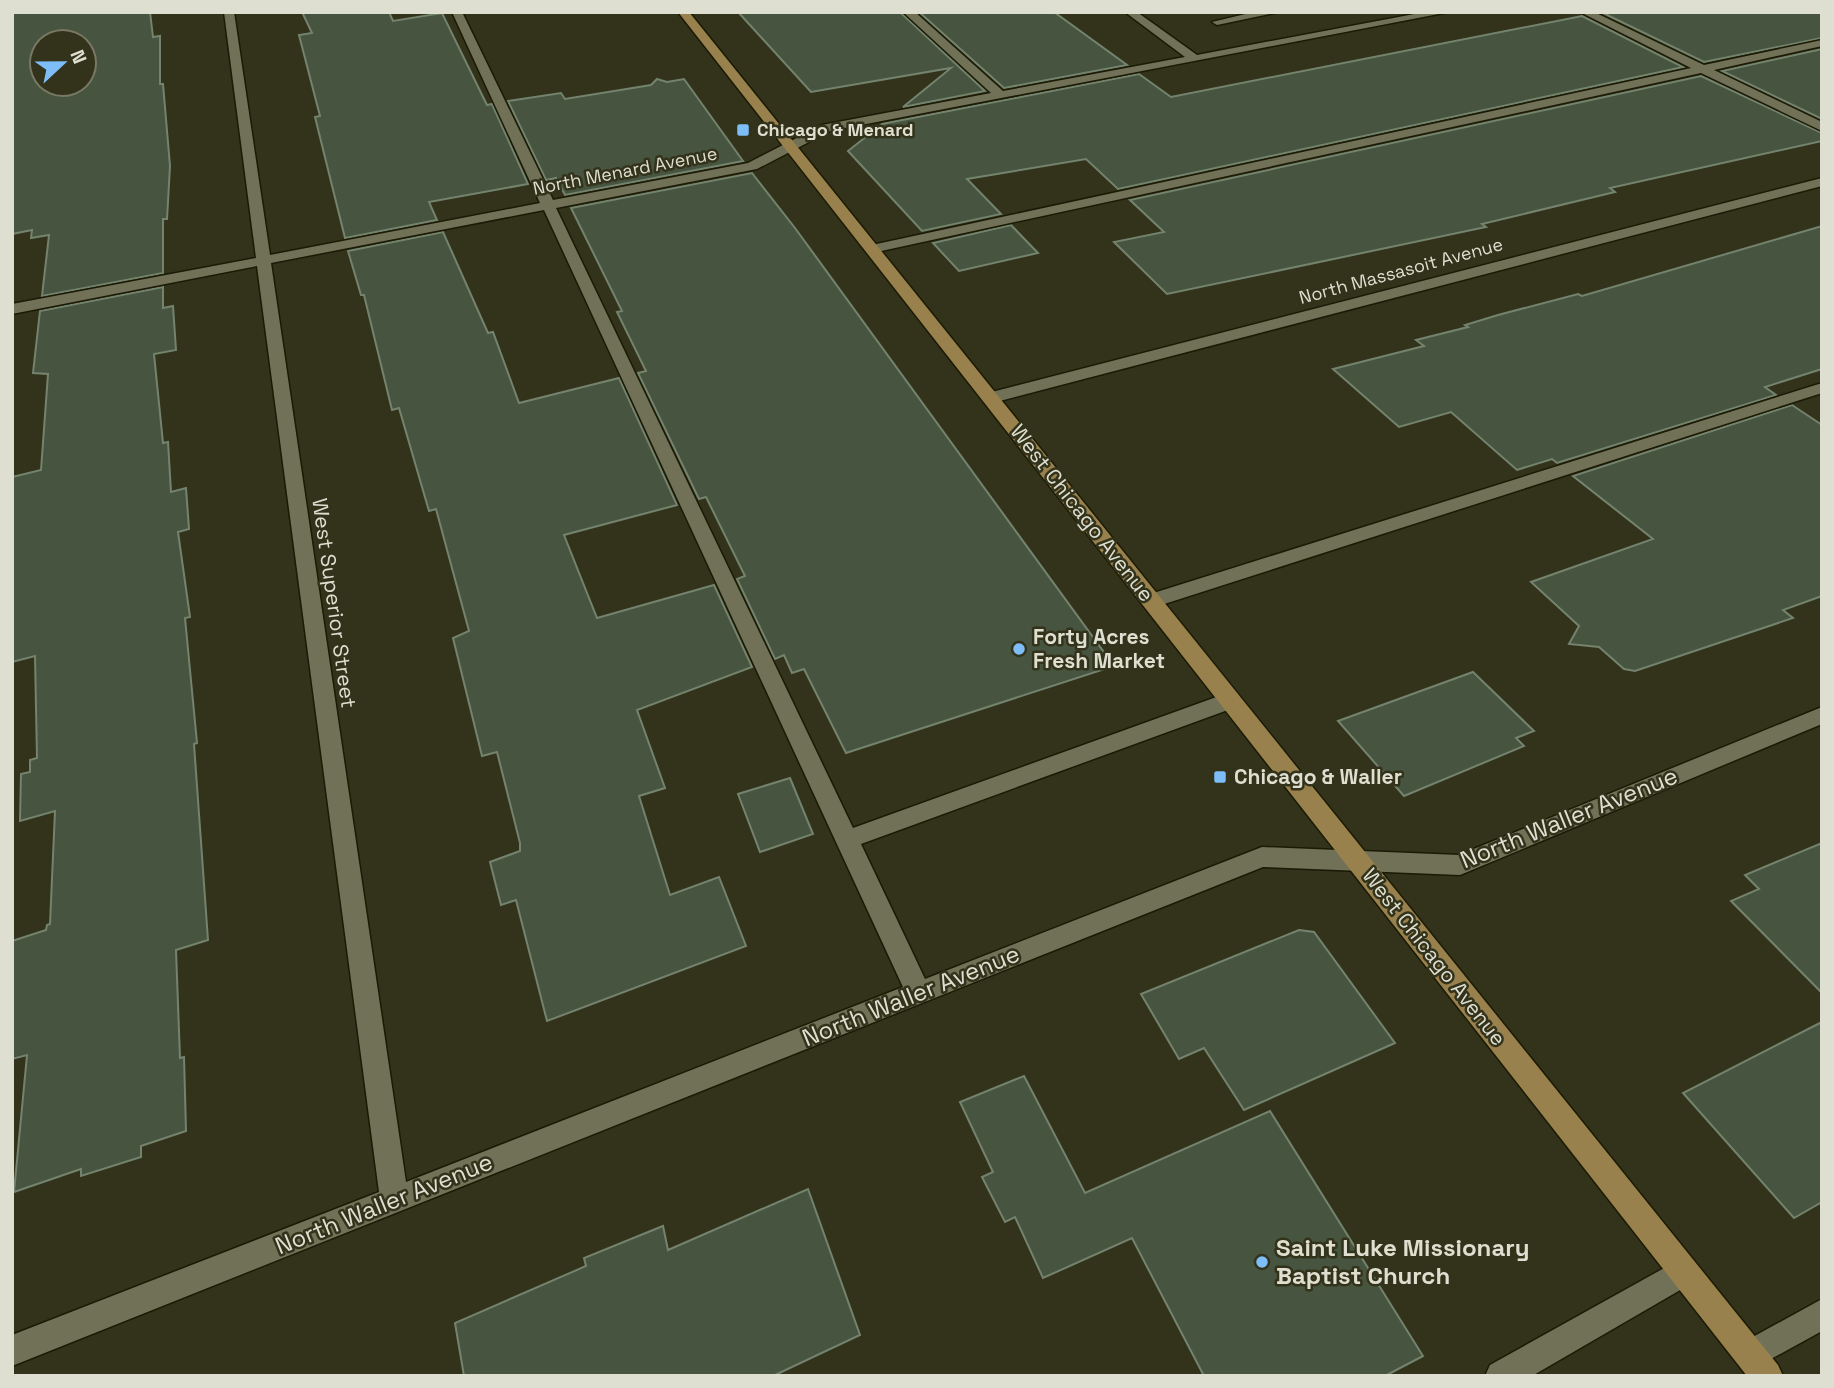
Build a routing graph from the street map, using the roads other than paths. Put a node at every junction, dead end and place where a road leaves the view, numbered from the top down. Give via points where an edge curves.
1 (229, 12) edge
2 (457, 12) edge
3 (684, 12) edge
4 (908, 12) edge
5 (1130, 12) edge
6 (1274, 12) edge
7 (1359, 12) edge
8 (1444, 12) edge
9 (1585, 12) edge
10 (1217, 22) dead end
11 (1379, 24) junction
12 (1822, 43) edge
13 (1195, 59) junction
14 (1702, 69) junction
15 (1000, 95) junction
16 (1822, 127) edge
17 (790, 146) junction
18 (1822, 182) edge
19 (547, 206) junction
20 (872, 249) junction
21 (263, 261) junction
22 (12, 309) edge
23 (1822, 388) edge
24 (990, 398) junction
25 (1151, 601) junction
26 (1229, 701) junction
27 (1822, 715) edge
28 (845, 840) junction
29 (1358, 861) junction
30 (919, 993) junction
31 (394, 1200) junction
32 (1684, 1272) junction
33 (1822, 1314) edge
34 (12, 1350) edge
35 (1759, 1365) edge
36 (1501, 1376) edge

1 - 21 street, West Superior Street
2 - 19 street
3 - 17 main road, West Chicago Avenue
4 - 15 street
5 - 13 street
6 - 10 street
7 - 11 street
8 - 11 street, North Menard Avenue
9 - 14 street
11 - 13 street, North Menard Avenue
12 - 14 street
13 - 15 street, North Menard Avenue
14 - 16 street
14 - 20 street
15 - 17 street, North Menard Avenue via 825,128
17 - 19 street, North Menard Avenue via 752,166
17 - 20 main road, West Chicago Avenue
18 - 24 street, North Massasoit Avenue
19 - 21 street, North Menard Avenue
19 - 28 street
20 - 24 main road, West Chicago Avenue
21 - 22 street, North Menard Avenue
21 - 31 street, West Superior Street
23 - 25 street
24 - 25 main road, West Chicago Avenue
25 - 26 main road, West Chicago Avenue
26 - 28 street
26 - 29 main road, West Chicago Avenue
27 - 29 street, North Waller Avenue via 1460,865
28 - 30 street
29 - 30 street, North Waller Avenue via 1262,857
29 - 32 main road, West Chicago Avenue
30 - 31 street, North Waller Avenue
31 - 34 street, North Waller Avenue
32 - 35 main road, West Chicago Avenue
32 - 36 street
33 - 35 street

